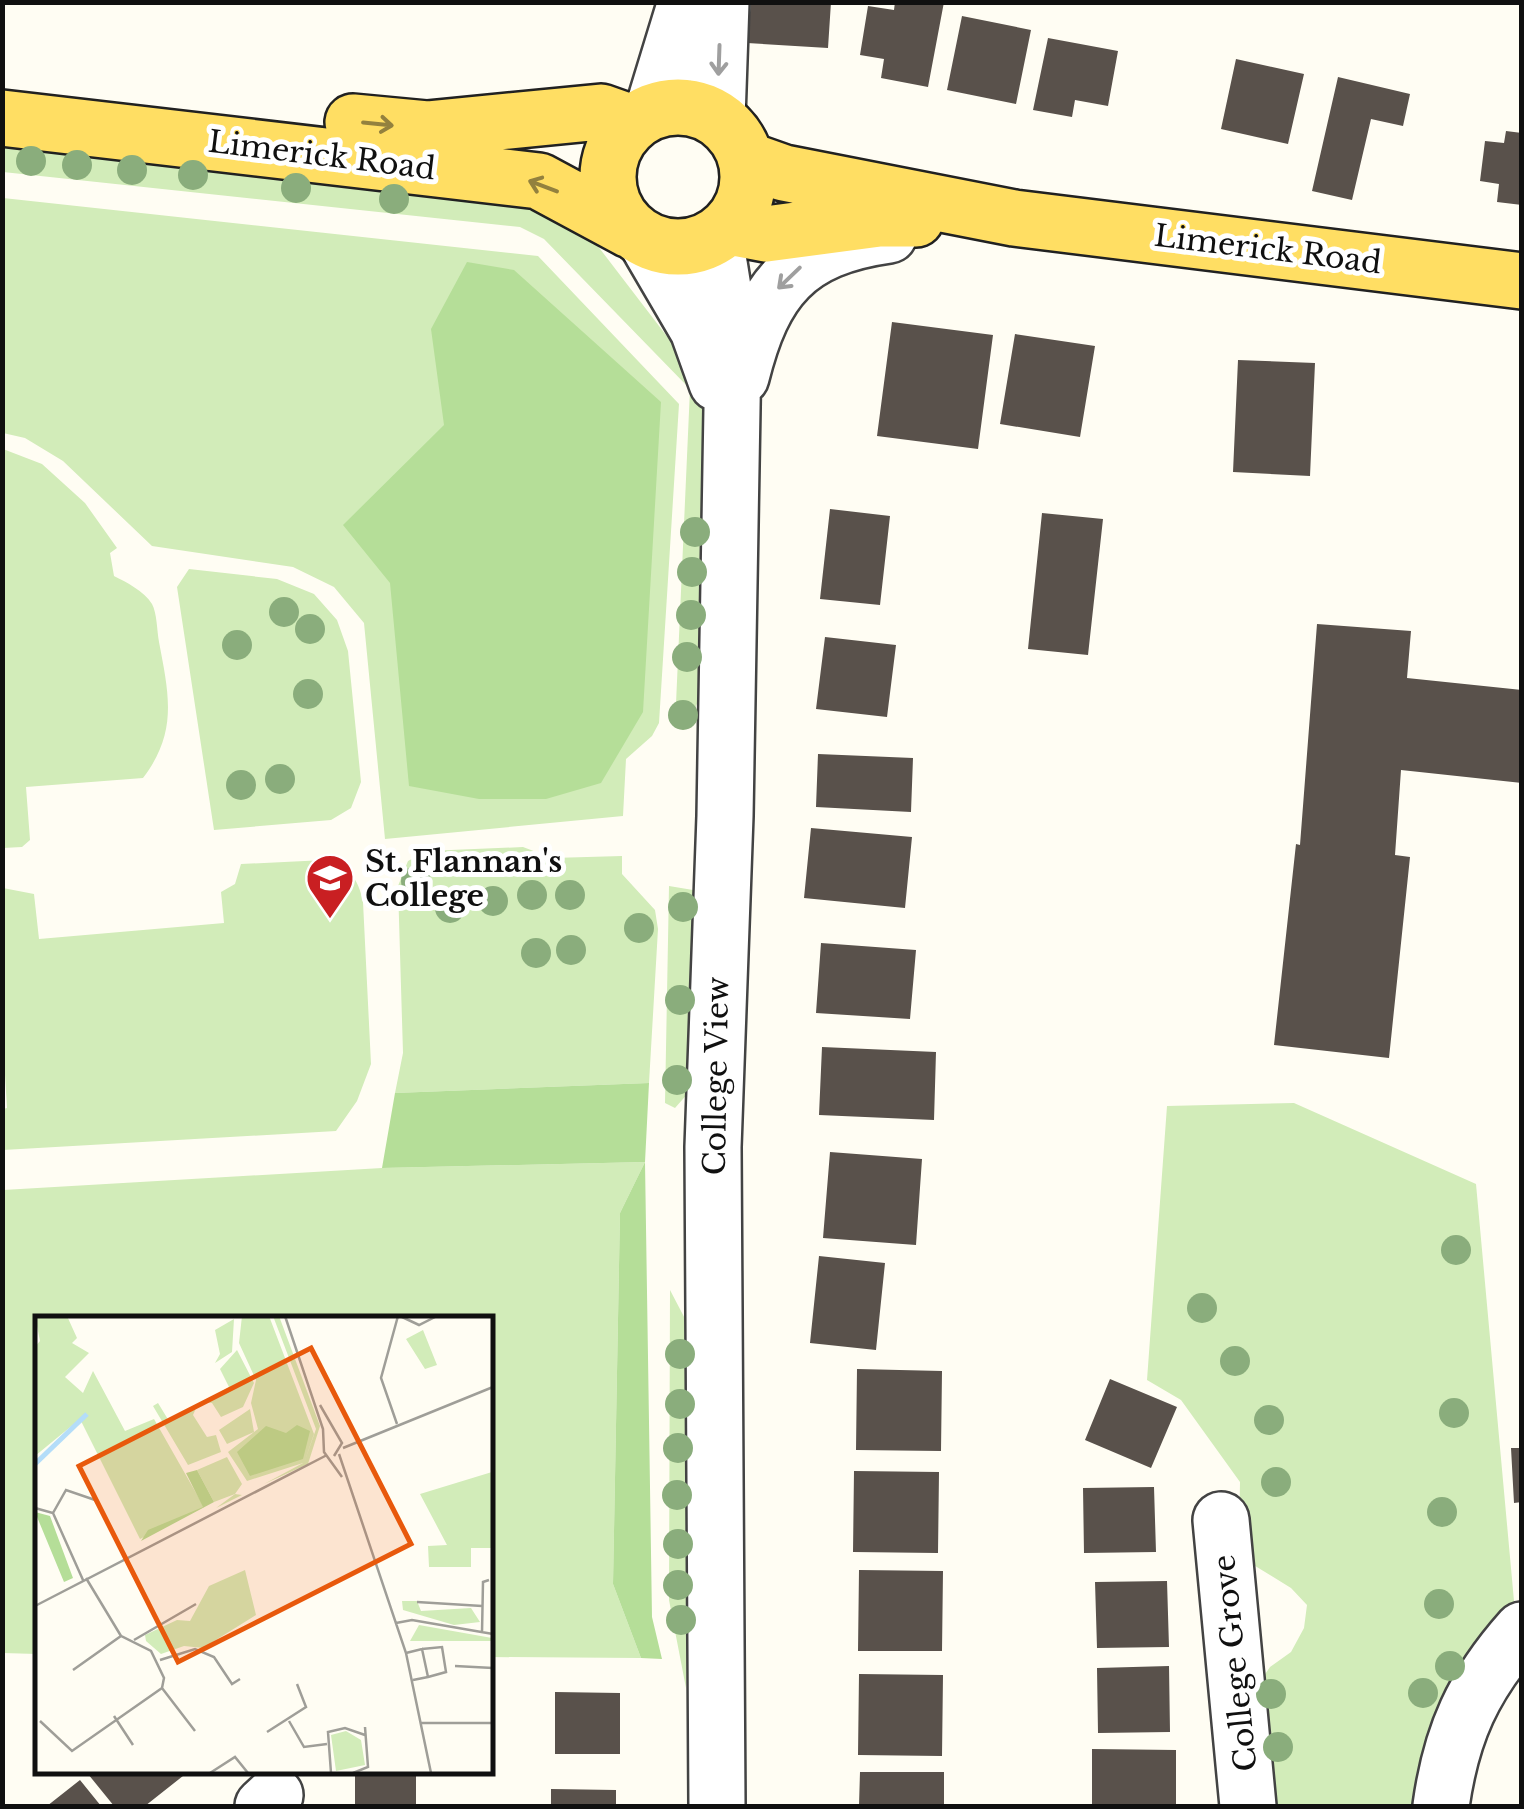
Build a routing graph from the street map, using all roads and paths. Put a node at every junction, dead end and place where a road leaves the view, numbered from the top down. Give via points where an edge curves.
1 (686, 2) edge
2 (721, 2) edge
3 (2, 86) edge
4 (643, 117) junction
5 (2, 118) edge
6 (732, 139) junction
7 (1014, 218) junction
8 (722, 232) junction
9 (638, 235) junction
10 (1522, 281) edge
11 (730, 418) junction
12 (1220, 1520) dead end
13 (1522, 1630) edge
14 (717, 1806) edge
15 (1248, 1806) edge
16 (1441, 1806) edge

1 - 4 street
2 -> 6 street
3 -> 4 main road, Limerick Road via 427,129 601,112
4 - 6 main road via 686,106
4 - 9 main road via 616,143 607,170 610,197
9 -> 5 main road, Limerick Road via 539,181
6 - 7 main road, Limerick Road via 784,174
6 - 8 main road via 747,193
7 - 8 main road, Limerick Road via 880,219 766,234
7 - 10 main road, Limerick Road
7 -> 11 street, College View via 862,239 816,255 768,298
8 - 9 main road via 689,248
8 - 11 street, College View via 733,350
9 - 11 street, College View via 698,330
11 - 14 street, College View via 713,1147
12 - 15 street, College Grove
13 - 16 street via 1465,1711 1448,1757

